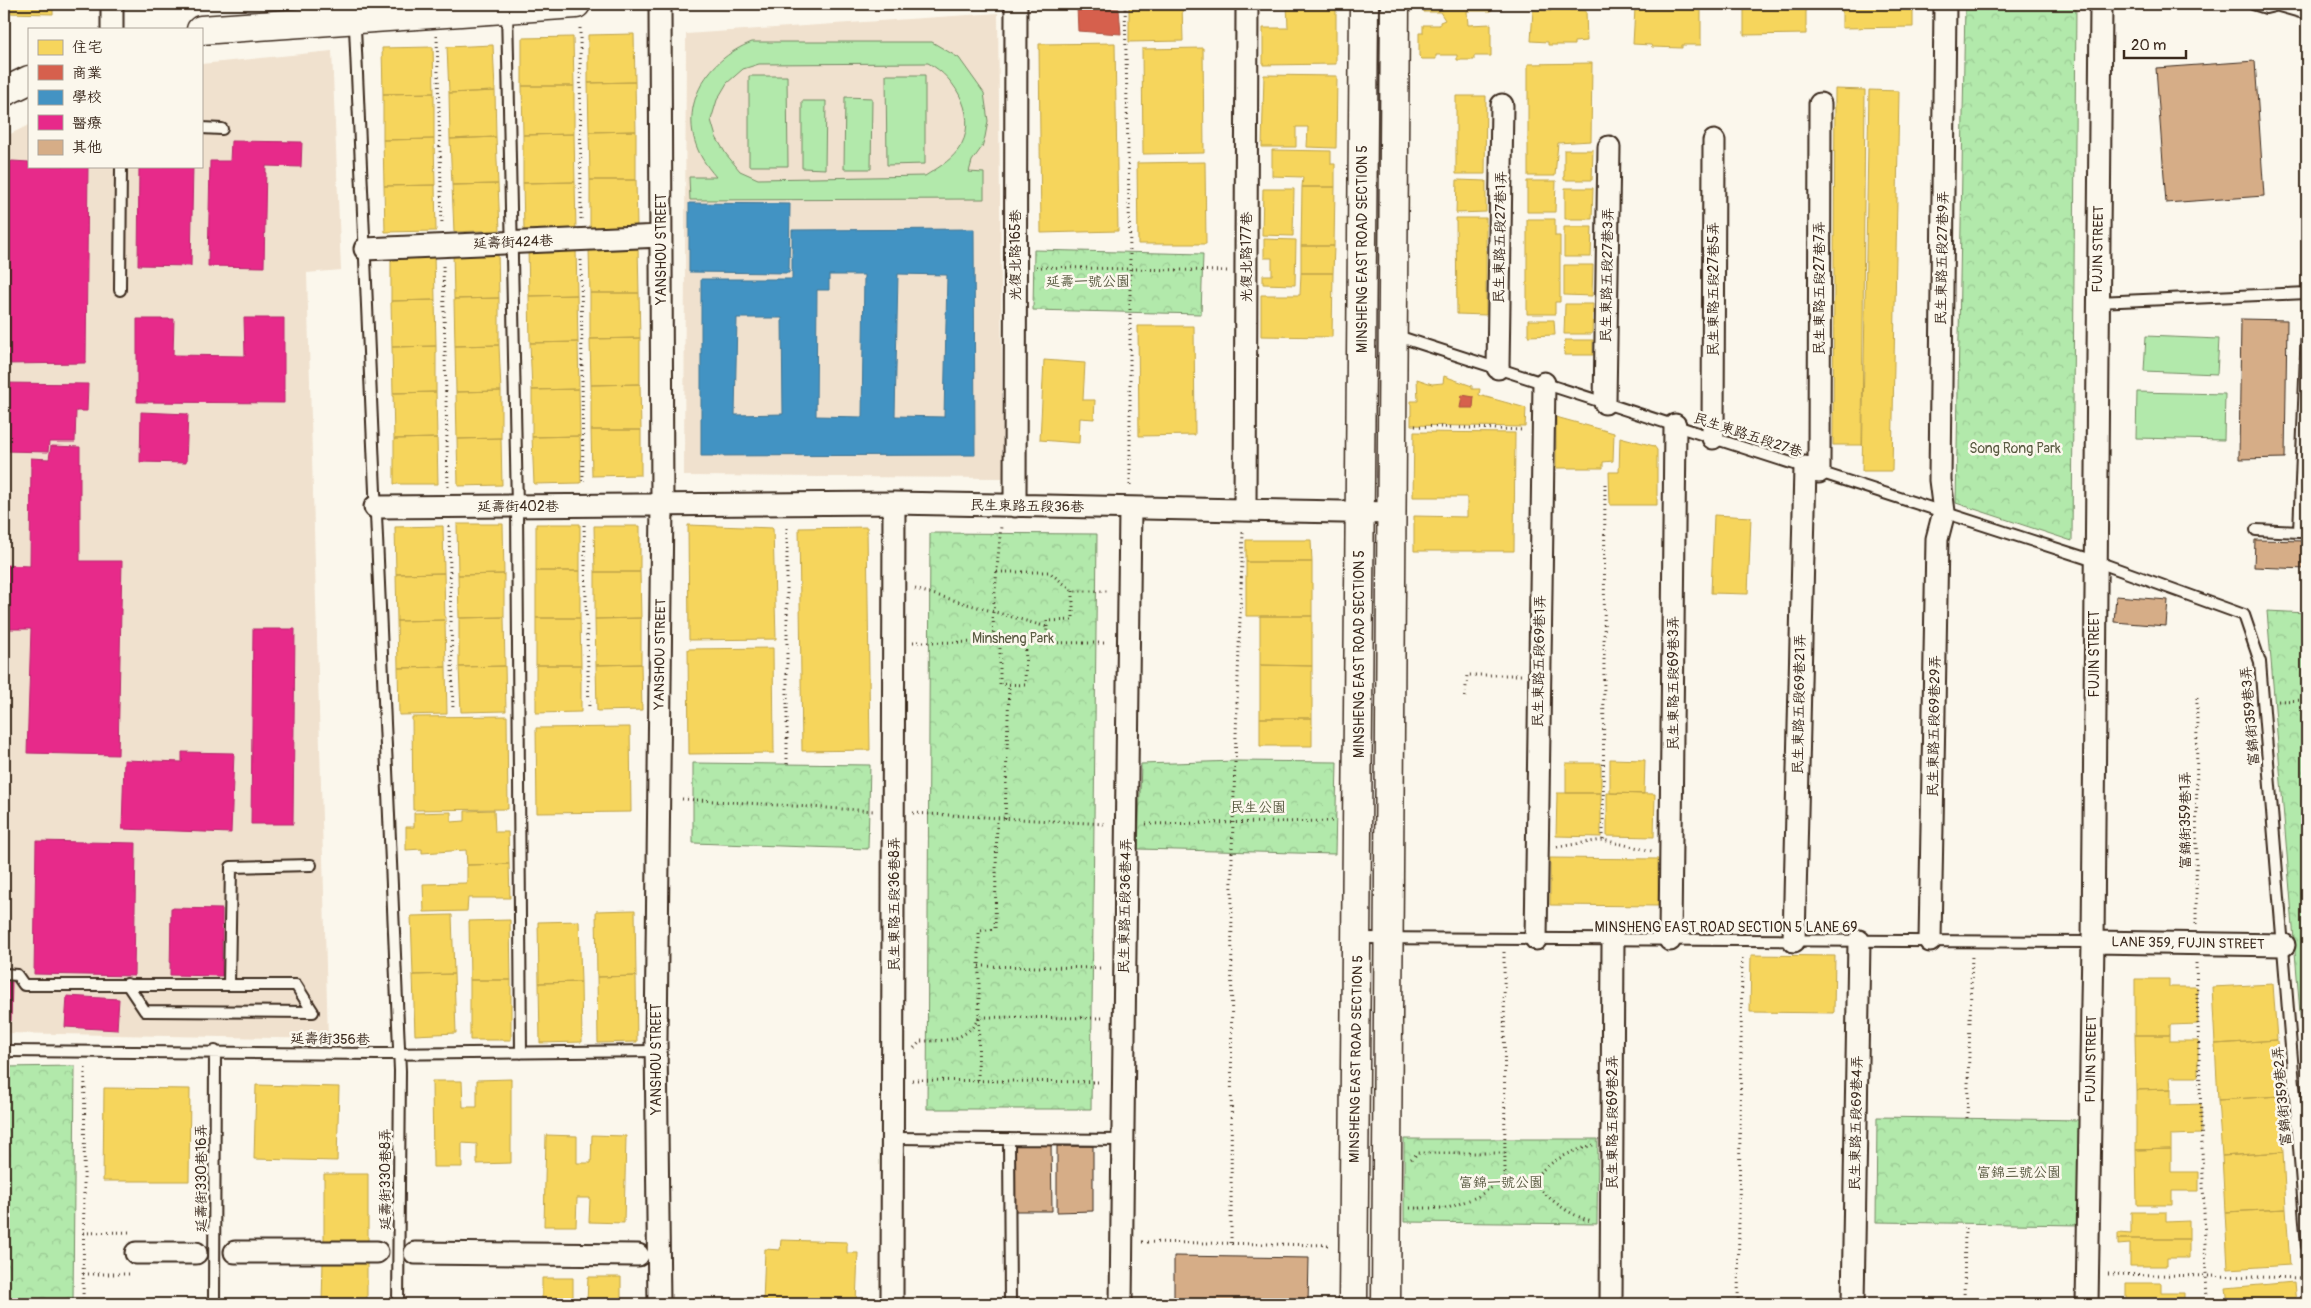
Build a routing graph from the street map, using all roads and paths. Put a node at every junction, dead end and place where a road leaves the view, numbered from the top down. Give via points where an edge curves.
1 (112, 4) edge
2 (660, 4) edge
3 (1016, 4) edge
4 (1125, 4) edge
5 (1248, 4) edge
6 (1364, 4) edge
7 (1395, 4) edge
8 (1945, 4) edge
9 (2101, 4) edge
10 (2253, 4) edge
11 (2281, 5) edge
12 (507, 9) junction
13 (354, 11) edge
14 (2307, 14) edge
15 (578, 16) edge
16 (112, 28) edge
17 (202, 30) edge
18 (437, 36) dead end
19 (28, 80) edge
20 (4, 92) edge
21 (1820, 104) dead end
22 (1502, 105) dead end
23 (202, 128) edge
24 (222, 129) dead end
25 (1714, 141) dead end
26 (1609, 147) dead end
27 (121, 168) edge
28 (661, 236) junction
29 (581, 239) junction
30 (512, 242) junction
31 (442, 245) junction
32 (366, 249) junction
33 (1027, 267) dead end
34 (1129, 269) junction
35 (1229, 271) dead end
36 (120, 290) dead end
37 (2307, 293) edge
38 (2098, 302) junction
39 (2307, 328) edge
40 (1394, 335) junction
41 (1498, 368) junction
42 (1544, 383) junction
43 (1605, 403) junction
44 (1410, 426) dead end
45 (1675, 426) junction
46 (1542, 430) junction
47 (1713, 438) junction
48 (1812, 469) junction
49 (1606, 482) dead end
50 (1130, 485) dead end
51 (662, 504) junction
52 (894, 504) junction
53 (448, 505) junction
54 (584, 505) junction
55 (1015, 506) junction
56 (375, 507) junction
57 (517, 507) junction
58 (1130, 508) junction
59 (1360, 512) junction
60 (1944, 512) junction
61 (1393, 513) junction
62 (1244, 518) junction
63 (787, 522) dead end
64 (1001, 524) dead end
65 (2256, 530) dead end
66 (2303, 532) edge
67 (2095, 561) junction
68 (997, 572) junction
69 (909, 588) dead end
70 (1073, 591) junction
71 (1108, 591) dead end
72 (993, 613) junction
73 (1047, 627) junction
74 (909, 642) dead end
75 (994, 643) junction
76 (1000, 643) junction
77 (1026, 643) junction
78 (1046, 643) junction
79 (1108, 643) dead end
80 (1539, 675) junction
81 (1009, 684) junction
82 (1465, 697) dead end
83 (2196, 697) dead end
84 (2307, 700) edge
85 (2264, 702) junction
86 (589, 708) dead end
87 (453, 710) dead end
88 (787, 764) dead end
89 (682, 799) dead end
90 (879, 811) dead end
91 (910, 813) dead end
92 (997, 818) junction
93 (1005, 819) junction
94 (1343, 821) dead end
95 (1234, 822) junction
96 (1105, 824) dead end
97 (1139, 824) dead end
98 (1602, 840) junction
99 (1536, 850) junction
100 (1672, 852) junction
101 (311, 865) dead end
102 (1358, 938) junction
103 (1389, 939) junction
104 (1504, 939) junction
105 (1536, 939) junction
106 (1613, 940) junction
107 (1670, 940) junction
108 (1742, 940) junction
109 (1794, 941) junction
110 (1859, 941) junction
111 (1930, 941) junction
112 (1972, 942) junction
113 (2093, 942) junction
114 (2196, 944) junction
115 (2284, 945) junction
116 (979, 966) junction
117 (1103, 968) dead end
118 (4, 974) edge
119 (127, 984) junction
120 (229, 985) junction
121 (979, 1017) junction
122 (1102, 1018) dead end
123 (4, 1050) edge
124 (911, 1050) dead end
125 (215, 1051) junction
126 (656, 1051) junction
127 (521, 1052) junction
128 (398, 1053) junction
129 (85, 1065) dead end
130 (911, 1080) dead end
131 (978, 1081) junction
132 (1101, 1082) dead end
133 (1967, 1118) dead end
134 (894, 1138) junction
135 (1009, 1139) junction
136 (1122, 1140) junction
137 (1611, 1140) junction
138 (1505, 1153) junction
139 (1409, 1165) dead end
140 (1505, 1180) junction
141 (1531, 1181) junction
142 (1409, 1208) dead end
143 (1965, 1224) dead end
144 (1611, 1225) junction
145 (1121, 1242) junction
146 (1231, 1243) junction
147 (1337, 1245) dead end
148 (2307, 1246) edge
149 (196, 1252) dead end
150 (235, 1252) dead end
151 (377, 1252) dead end
152 (136, 1253) dead end
153 (416, 1253) dead end
154 (638, 1255) dead end
155 (2087, 1274) junction
156 (2206, 1276) junction
157 (2307, 1278) edge
158 (83, 1304) edge
159 (214, 1304) edge
160 (398, 1304) edge
161 (659, 1304) edge
162 (892, 1304) edge
163 (1010, 1304) edge
164 (1121, 1304) edge
165 (1354, 1304) edge
166 (1386, 1304) edge
167 (1611, 1304) edge
168 (1738, 1304) edge
169 (1853, 1304) edge
170 (1964, 1304) edge
171 (2087, 1304) edge
172 (2207, 1304) edge

1 - 16 street
2 - 28 street, YANSHOU STREET
3 - 55 street, 光復北路165巷
4 - 34 path
5 - 62 street, 光復北路177巷
6 - 59 street, MINSHENG EAST ROAD SECTION 5
7 - 40 street
8 - 60 street, 民生東路五段27巷9弄 via 1940,480
9 - 38 street, FUJIN STREET
10 - 11 lane via 2266,8
11 - 14 lane
12 - 13 street
12 - 15 street
12 - 30 lane
13 - 17 street
13 - 32 lane, 延壽街330巷8弄
15 - 29 path
18 - 31 path
19 - 20 street
21 - 48 street, 民生東路五段27巷7弄
22 - 41 street, 民生東路五段27巷1弄
23 - 24 lane
25 - 47 street, 民生東路五段27巷5弄
26 - 43 street, 民生東路五段27巷3弄
27 - 36 lane
28 - 29 street, 延壽街424巷
28 - 51 street, YANSHOU STREET
29 - 30 street, 延壽街424巷
29 - 54 path
30 - 31 street, 延壽街424巷
30 - 57 lane
31 - 32 street, 延壽街424巷
31 - 53 path
32 - 56 lane, 延壽街330巷8弄
33 - 34 path
34 - 35 path
34 - 50 path
37 - 38 lane
38 - 67 street, FUJIN STREET
39 - 66 lane
40 - 41 lane, 民生東路五段27巷
40 - 61 street
41 - 42 lane, 民生東路五段27巷
42 - 43 lane, 民生東路五段27巷
42 - 46 street, 民生東路五段69巷1弄
43 - 45 lane, 民生東路五段27巷
44 - 46 path
45 - 47 lane, 民生東路五段27巷
45 - 100 street, 民生東路五段69巷3弄
46 - 80 street, 民生東路五段69巷1弄
47 - 48 lane, 民生東路五段27巷
48 - 60 lane, 民生東路五段27巷
48 - 109 street, 民生東路五段69巷21弄
49 - 98 path
51 - 52 street, 民生東路五段36巷
51 - 54 street, 延壽街402巷
51 - 126 street, YANSHOU STREET
52 - 55 street, 民生東路五段36巷
52 - 134 street, 民生東路五段36巷8弄
53 - 56 street, 延壽街402巷
53 - 57 street, 延壽街402巷
53 - 87 path
54 - 57 street, 延壽街402巷
54 - 86 path
55 - 58 street, 民生東路五段36巷
56 - 128 lane, 延壽街330巷8弄
57 - 127 lane
58 - 62 street, 民生東路五段36巷
58 - 136 street, 民生東路五段36巷4弄
59 - 61 street, 民生東路五段36巷
59 - 62 street, 民生東路五段36巷
59 - 102 street, MINSHENG EAST ROAD SECTION 5
60 - 67 lane, 民生東路五段27巷
60 - 111 street, 民生東路五段69巷29弄 via 1937,539
61 - 103 street
62 - 95 path
63 - 88 path
64 - 68 path
65 - 66 lane
67 - 85 lane, 富錦街359巷3弄 via 2244,616 2260,662
67 - 113 street, FUJIN STREET
68 - 70 path via 1049,572
68 - 72 path
69 - 72 path
70 - 71 path
70 - 73 path via 1073,620 1047,621
72 - 73 path
72 - 75 path
73 - 78 path
74 - 75 path
75 - 76 path
76 - 77 path
76 - 81 path via 1000,684
77 - 78 path
77 - 81 path via 1025,685
78 - 79 path
80 - 82 path via 1467,675
80 - 99 street, 民生東路五段69巷1弄
81 - 93 path
83 - 114 path, 富錦街359巷1弄
84 - 85 path
85 - 115 lane, 富錦街359巷3弄
89 - 90 path
91 - 92 path
92 - 93 path
92 - 116 path via 996,929 979,931
93 - 96 path
94 - 95 path
95 - 97 path
95 - 146 path
98 - 99 path
98 - 100 path via 1657,852
99 - 105 street, 民生東路五段69巷1弄
100 - 107 street, 民生東路五段69巷3弄
101 - 120 lane via 231,867
102 - 103 lane, MINSHENG EAST ROAD SECTION 5 LANE 69
102 - 165 street, MINSHENG EAST ROAD SECTION 5
103 - 104 lane, MINSHENG EAST ROAD SECTION 5 LANE 69
103 - 166 street
104 - 105 lane, MINSHENG EAST ROAD SECTION 5 LANE 69
104 - 138 path
105 - 106 lane, MINSHENG EAST ROAD SECTION 5 LANE 69
106 - 107 lane, MINSHENG EAST ROAD SECTION 5 LANE 69
106 - 137 street, 民生東路五段69巷2弄
107 - 108 lane, MINSHENG EAST ROAD SECTION 5 LANE 69
108 - 109 lane, MINSHENG EAST ROAD SECTION 5 LANE 69
108 - 168 path
109 - 110 lane, MINSHENG EAST ROAD SECTION 5 LANE 69
110 - 111 lane, MINSHENG EAST ROAD SECTION 5 LANE 69
110 - 169 street, 民生東路五段69巷4弄
111 - 112 lane, MINSHENG EAST ROAD SECTION 5 LANE 69
112 - 113 lane, MINSHENG EAST ROAD SECTION 5 LANE 69
112 - 133 path
113 - 114 street, LANE 359, FUJIN STREET
113 - 155 street, FUJIN STREET
114 - 115 street, LANE 359, FUJIN STREET
114 - 156 path, 富錦街359巷1弄
115 - 148 lane, 富錦街359巷2弄
116 - 117 path
116 - 121 path
118 - 119 lane via 17,975 24,985
119 - 120 lane
119 - 120 lane via 145,1011 314,1012 296,985
121 - 122 path
121 - 124 path via 973,1029 957,1037 948,1041 922,1041
121 - 131 path
123 - 125 lane, 延壽街356巷
125 - 128 lane, 延壽街356巷
125 - 159 lane, 延壽街330巷16弄
126 - 127 lane, 延壽街356巷
126 - 161 street, YANSHOU STREET
127 - 128 lane, 延壽街356巷
128 - 160 lane, 延壽街330巷8弄
129 - 158 path
130 - 131 path
131 - 132 path
134 - 135 lane
134 - 162 street, 民生東路五段36巷8弄
135 - 136 lane
135 - 163 lane
136 - 145 street, 民生東路五段36巷4弄
137 - 141 path via 1574,1151 1547,1164
137 - 144 street, 民生東路五段69巷2弄
138 - 139 path via 1418,1153
138 - 140 path
140 - 141 path
140 - 142 path via 1477,1197 1448,1208
141 - 144 path via 1576,1217
143 - 170 path
144 - 167 street, 民生東路五段69巷2弄
145 - 146 path
145 - 164 street, 民生東路五段36巷4弄
146 - 147 path
149 - 152 street
150 - 151 street
153 - 154 street
155 - 156 path
155 - 171 street, FUJIN STREET
156 - 157 path
156 - 172 path, 富錦街359巷1弄

